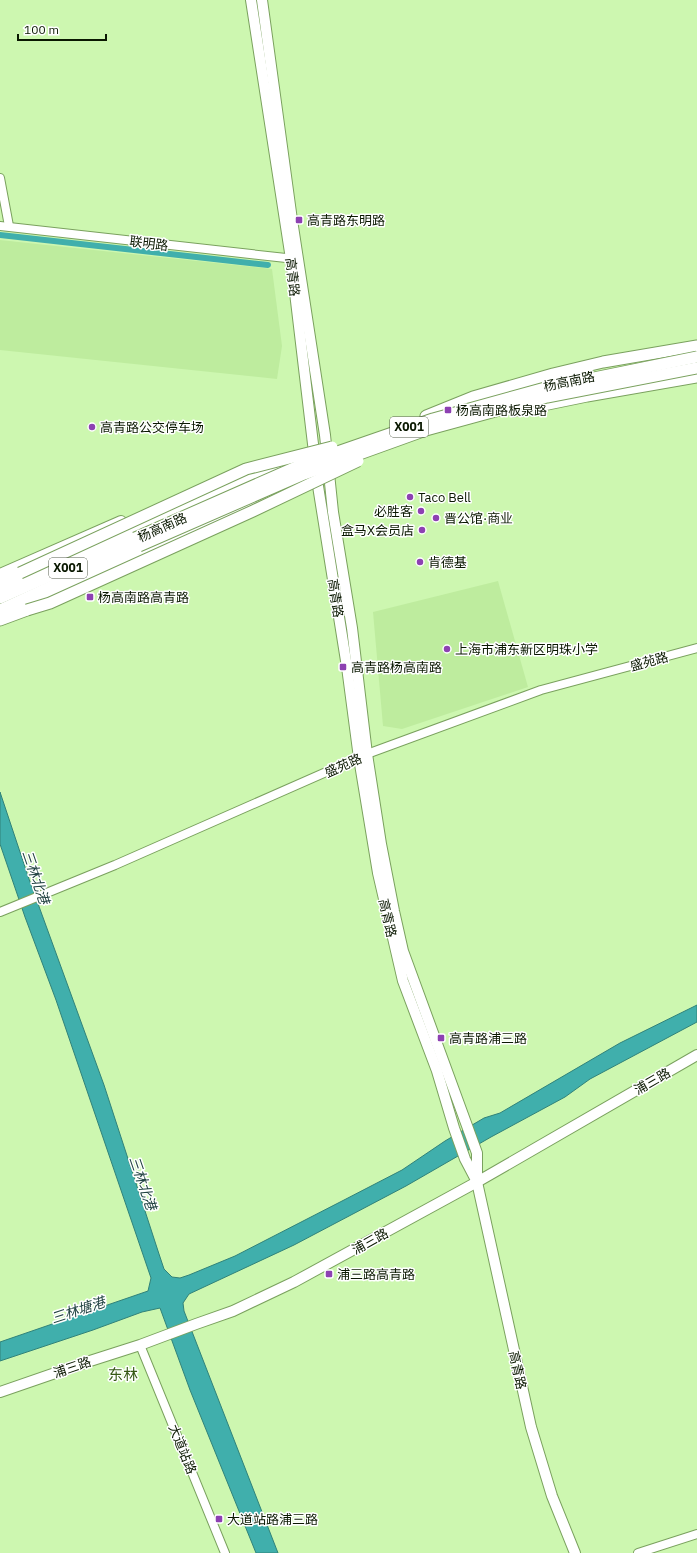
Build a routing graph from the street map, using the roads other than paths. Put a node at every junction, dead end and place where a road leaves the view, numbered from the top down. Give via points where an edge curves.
1 (251, 0) edge
2 (262, 0) edge
3 (0, 178) edge
4 (4, 226) edge
5 (295, 259) junction
6 (697, 346) edge
7 (697, 356) edge
8 (697, 369) edge
9 (697, 377) edge
10 (453, 414) junction
11 (480, 414) junction
12 (426, 416) junction
13 (450, 428) junction
14 (393, 430) junction
15 (342, 447) junction
16 (325, 451) junction
17 (317, 475) junction
18 (318, 486) junction
19 (137, 542) junction
20 (0, 575) edge
21 (0, 591) edge
22 (49, 596) junction
23 (0, 598) edge
24 (28, 598) junction
25 (1, 616) edge
26 (697, 648) edge
27 (363, 756) junction
28 (0, 912) edge
29 (697, 1054) edge
30 (477, 1182) junction
31 (140, 1345) junction
32 (0, 1392) edge
33 (697, 1534) edge
34 (225, 1553) edge
35 (575, 1553) edge
36 (638, 1553) edge

1 - 5 main road, 高青路
2 - 5 main road, 高青路
3 - 4 street
4 - 5 street, 联明路
5 - 16 main road, 高青路
5 - 16 main road, 高青路
6 - 12 highway via 603,362 554,374 473,397
7 - 10 highway, 杨高南路 / X001, bridge via 545,388
7 - 14 main road, 杨高南路 / X001 via 546,386 468,406
8 - 11 highway, 杨高南路 / X001, bridge via 547,397
8 - 16 main road, 杨高南路 / X001 via 549,399
9 - 13 highway via 564,400
10 - 12 highway, 杨高南路 / X001, bridge
10 - 19 highway, 杨高南路 / X001, bridge via 303,464
11 - 13 highway, 杨高南路 / X001, bridge
11 - 19 highway, 杨高南路 / X001, bridge via 426,430 304,474
12 - 20 highway, 杨高南路 / X001, bridge via 349,443 246,469 20,573
13 - 25 highway, 杨高南路 / X001, bridge via 351,464 50,603
14 - 15 main road, 杨高南路
14 - 16 main road, 杨高南路
15 - 16 main road, 杨高南路
15 - 16 main road via 331,447 327,443
16 - 17 main road, 高青路
16 - 18 main road
16 - 20 main road, 杨高南路 / X001 via 300,450 248,464
16 - 21 main road, 杨高南路 / X001 via 247,478
16 - 27 main road, 高青路 via 352,628
17 - 18 main road, 高青路
17 - 22 main road, 杨高南路 / X001
18 - 22 main road, 杨高南路 / X001 via 77,594
18 - 27 main road, 高青路
19 - 23 highway, 杨高南路 / X001
19 - 24 highway, 杨高南路 / X001
22 - 24 main road, 杨高南路 / X001
22 - 25 main road, 杨高南路 / X001
24 - 25 highway, 杨高南路 / X001
26 - 27 street, 盛苑路 via 541,690
27 - 28 street, 盛苑路 via 115,865
27 - 30 main road, 高青路 via 403,950 477,1153
27 - 30 main road, 高青路 via 378,873 402,974 437,1071 465,1160
29 - 30 main road, 浦三路
30 - 31 main road, 浦三路 via 294,1282 233,1311
30 - 35 main road, 高青路 via 531,1427 552,1496
31 - 32 main road, 浦三路
31 - 34 street, 大道站路
33 - 36 street

